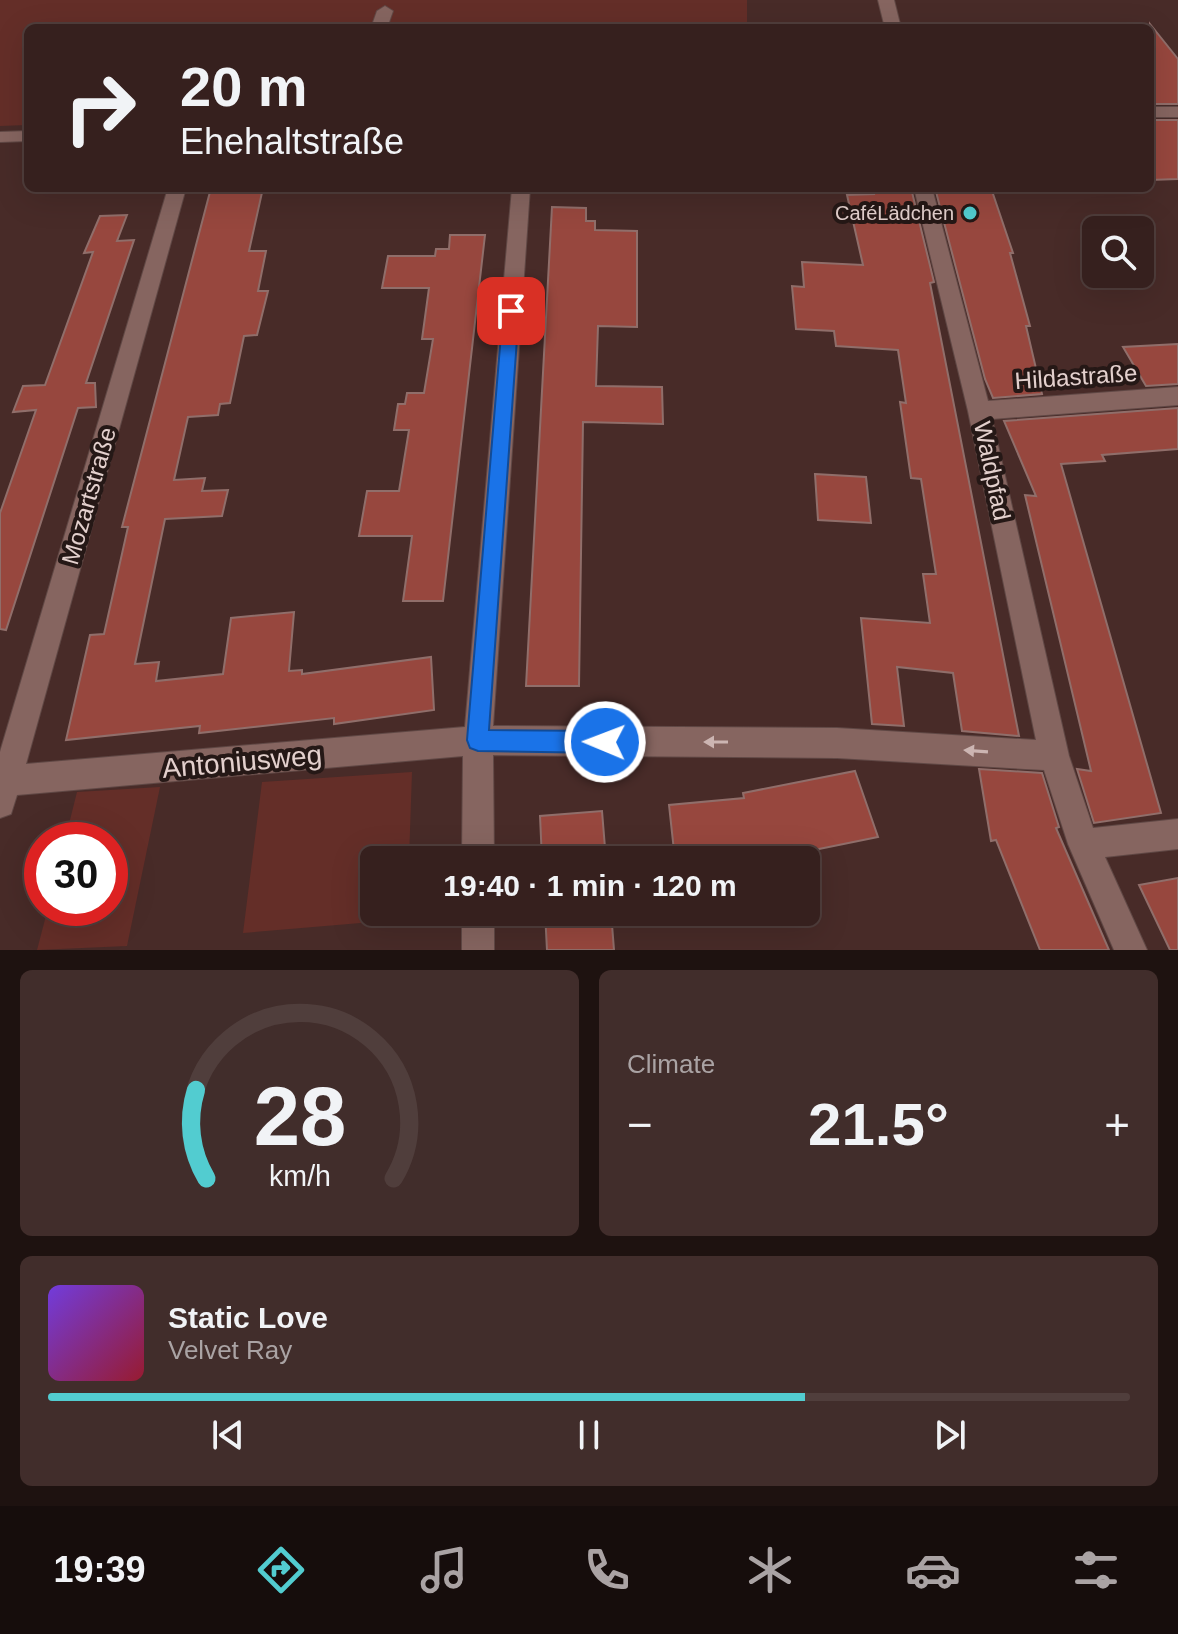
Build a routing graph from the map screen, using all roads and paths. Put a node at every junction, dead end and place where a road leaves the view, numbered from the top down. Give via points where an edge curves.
1 (886, 0) edge
2 (385, 11) dead end
3 (380, 24) edge
4 (892, 24) edge
5 (1154, 112) edge
6 (1178, 112) edge
7 (24, 136) edge
8 (0, 137) edge
9 (176, 192) edge
10 (521, 192) edge
11 (924, 192) edge
12 (1178, 396) edge
13 (979, 411) junction
14 (478, 740) junction
15 (1054, 756) junction
16 (3, 792) edge
17 (1178, 834) edge
18 (1083, 844) junction
19 (478, 846) edge
20 (478, 926) edge
21 (478, 950) edge
22 (1131, 950) edge

1 - 4 street
2 - 3 street
5 - 6 street
7 - 8 street
9 - 16 street, Mozartstraße
10 - 14 street
11 - 13 street, Waldpfad
12 - 13 street, Hildastraße
13 - 15 street, Waldpfad
15 -> 14 street via 837,743
14 - 16 street, Antoniusweg
14 - 19 street
15 - 18 street, Waldpfad
17 - 18 street
18 - 22 street, Waldpfad
20 - 21 street

